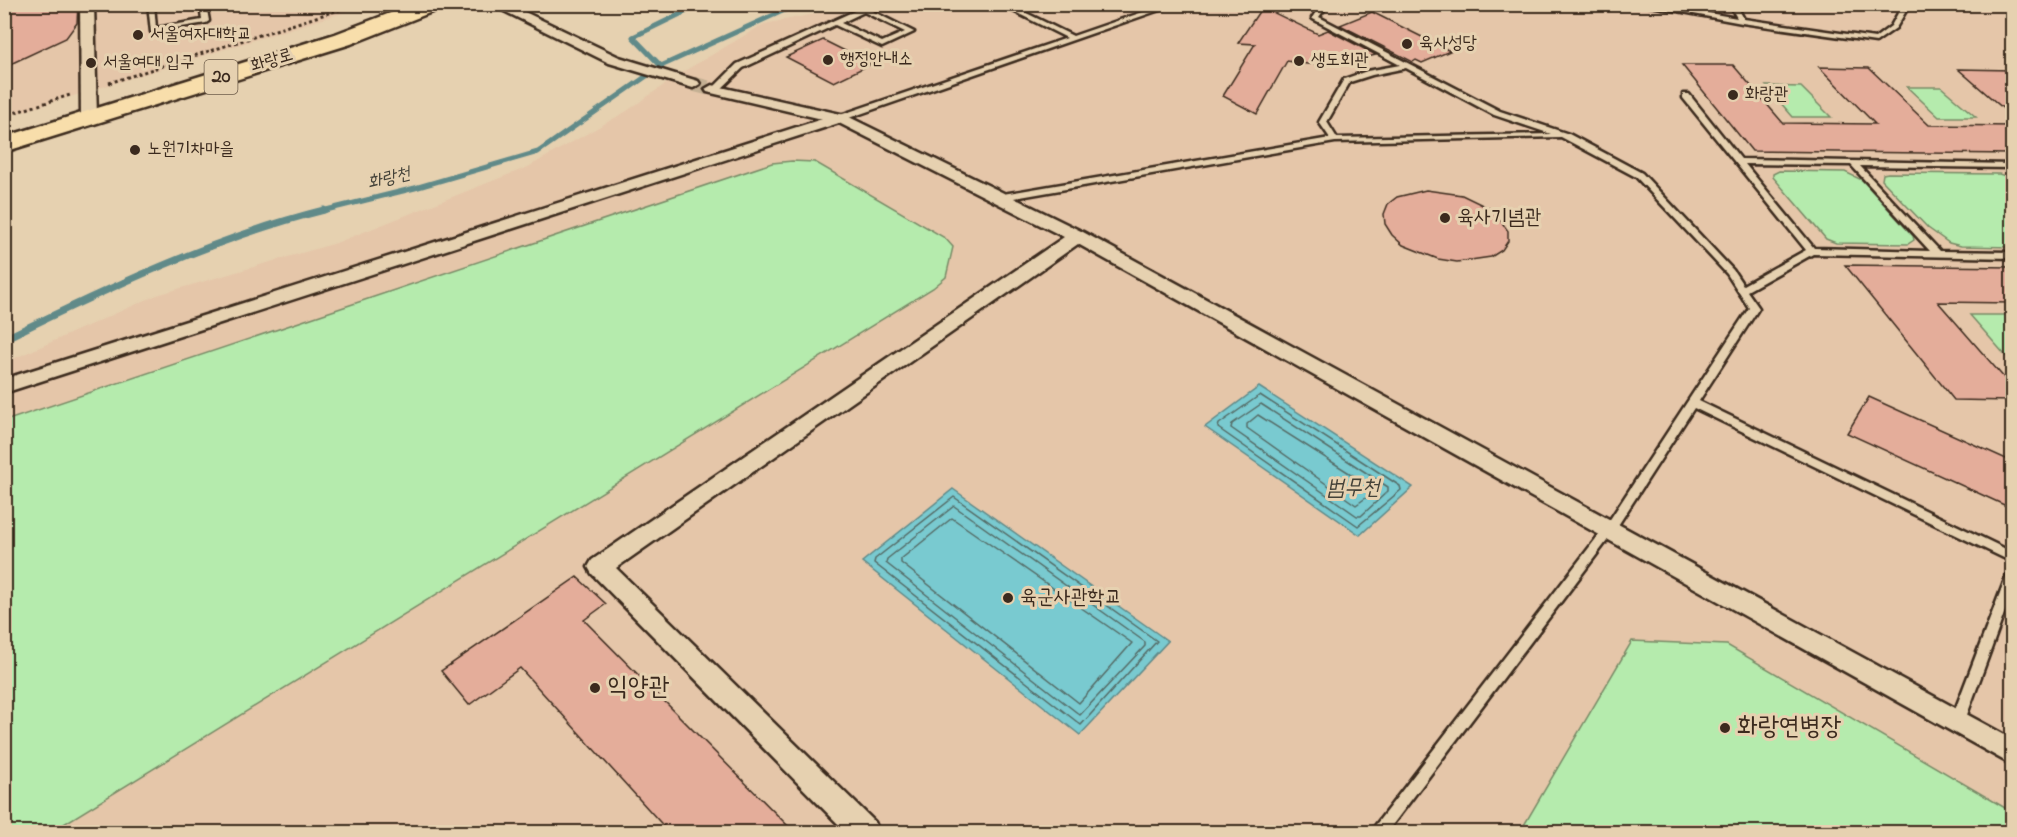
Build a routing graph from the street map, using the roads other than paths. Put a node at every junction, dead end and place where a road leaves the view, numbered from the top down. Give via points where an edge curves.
1 (87, 4) edge
2 (150, 4) edge
3 (203, 4) edge
4 (404, 4) edge
5 (435, 4) edge
6 (496, 4) edge
7 (1002, 4) edge
8 (1174, 4) edge
9 (1325, 4) edge
10 (1643, 4) edge
11 (1732, 4) edge
12 (1907, 4) edge
13 (1742, 21) junction
14 (836, 23) junction
15 (1074, 39) junction
16 (1407, 66) junction
17 (691, 83) tunnel mouth
18 (714, 89) joint
19 (1686, 96) dead end
20 (88, 104) junction
21 (840, 118) junction
22 (4, 130) edge
23 (1566, 136) junction
24 (1335, 140) junction
25 (4, 145) edge
26 (1739, 161) junction
27 (1853, 163) junction
28 (2011, 166) edge
29 (996, 199) junction
30 (1077, 236) junction
31 (1810, 250) junction
32 (1937, 253) junction
33 (2013, 255) edge
34 (1742, 290) junction
35 (36, 376) junction
36 (4, 386) edge
37 (4, 400) edge
38 (1692, 402) junction
39 (1609, 530) junction
40 (2013, 557) edge
41 (2013, 578) edge
42 (1957, 723) junction
43 (2013, 753) edge
44 (866, 832) edge
45 (1379, 832) edge

1 - 20 street
2 - 3 lane via 153,32 206,21
4 - 20 main road, 화랑로 / 20 via 352,25
5 - 20 main road, 화랑로 / 20 via 343,39
6 - 17 street via 614,60
7 - 15 lane
8 - 15 lane
9 - 16 lane via 1315,18
10 - 13 lane
11 - 13 lane
12 - 13 lane via 1894,27 1876,40
14 - 14 lane via 868,8 911,32 882,45
14 - 18 lane via 740,66
15 - 21 lane
16 - 23 lane via 1497,113
16 - 24 lane via 1347,81 1323,123
18 - 21 street
19 - 26 lane
20 - 22 main road, 화랑로 / 20
20 - 25 main road, 화랑로 / 20
21 - 29 street
21 - 35 street
23 - 24 lane
23 - 34 lane via 1639,175 1730,272
24 - 29 lane
26 - 27 lane
26 - 31 lane
27 - 28 lane
27 - 32 lane
29 - 30 street
30 - 39 street
30 - 44 street via 600,567
31 - 32 lane
31 - 34 lane
32 - 33 lane
34 - 38 lane via 1754,308
35 - 36 street
35 - 37 street
38 - 39 lane
38 - 40 lane
39 - 42 street
39 - 45 lane
41 - 42 lane
42 - 43 street

